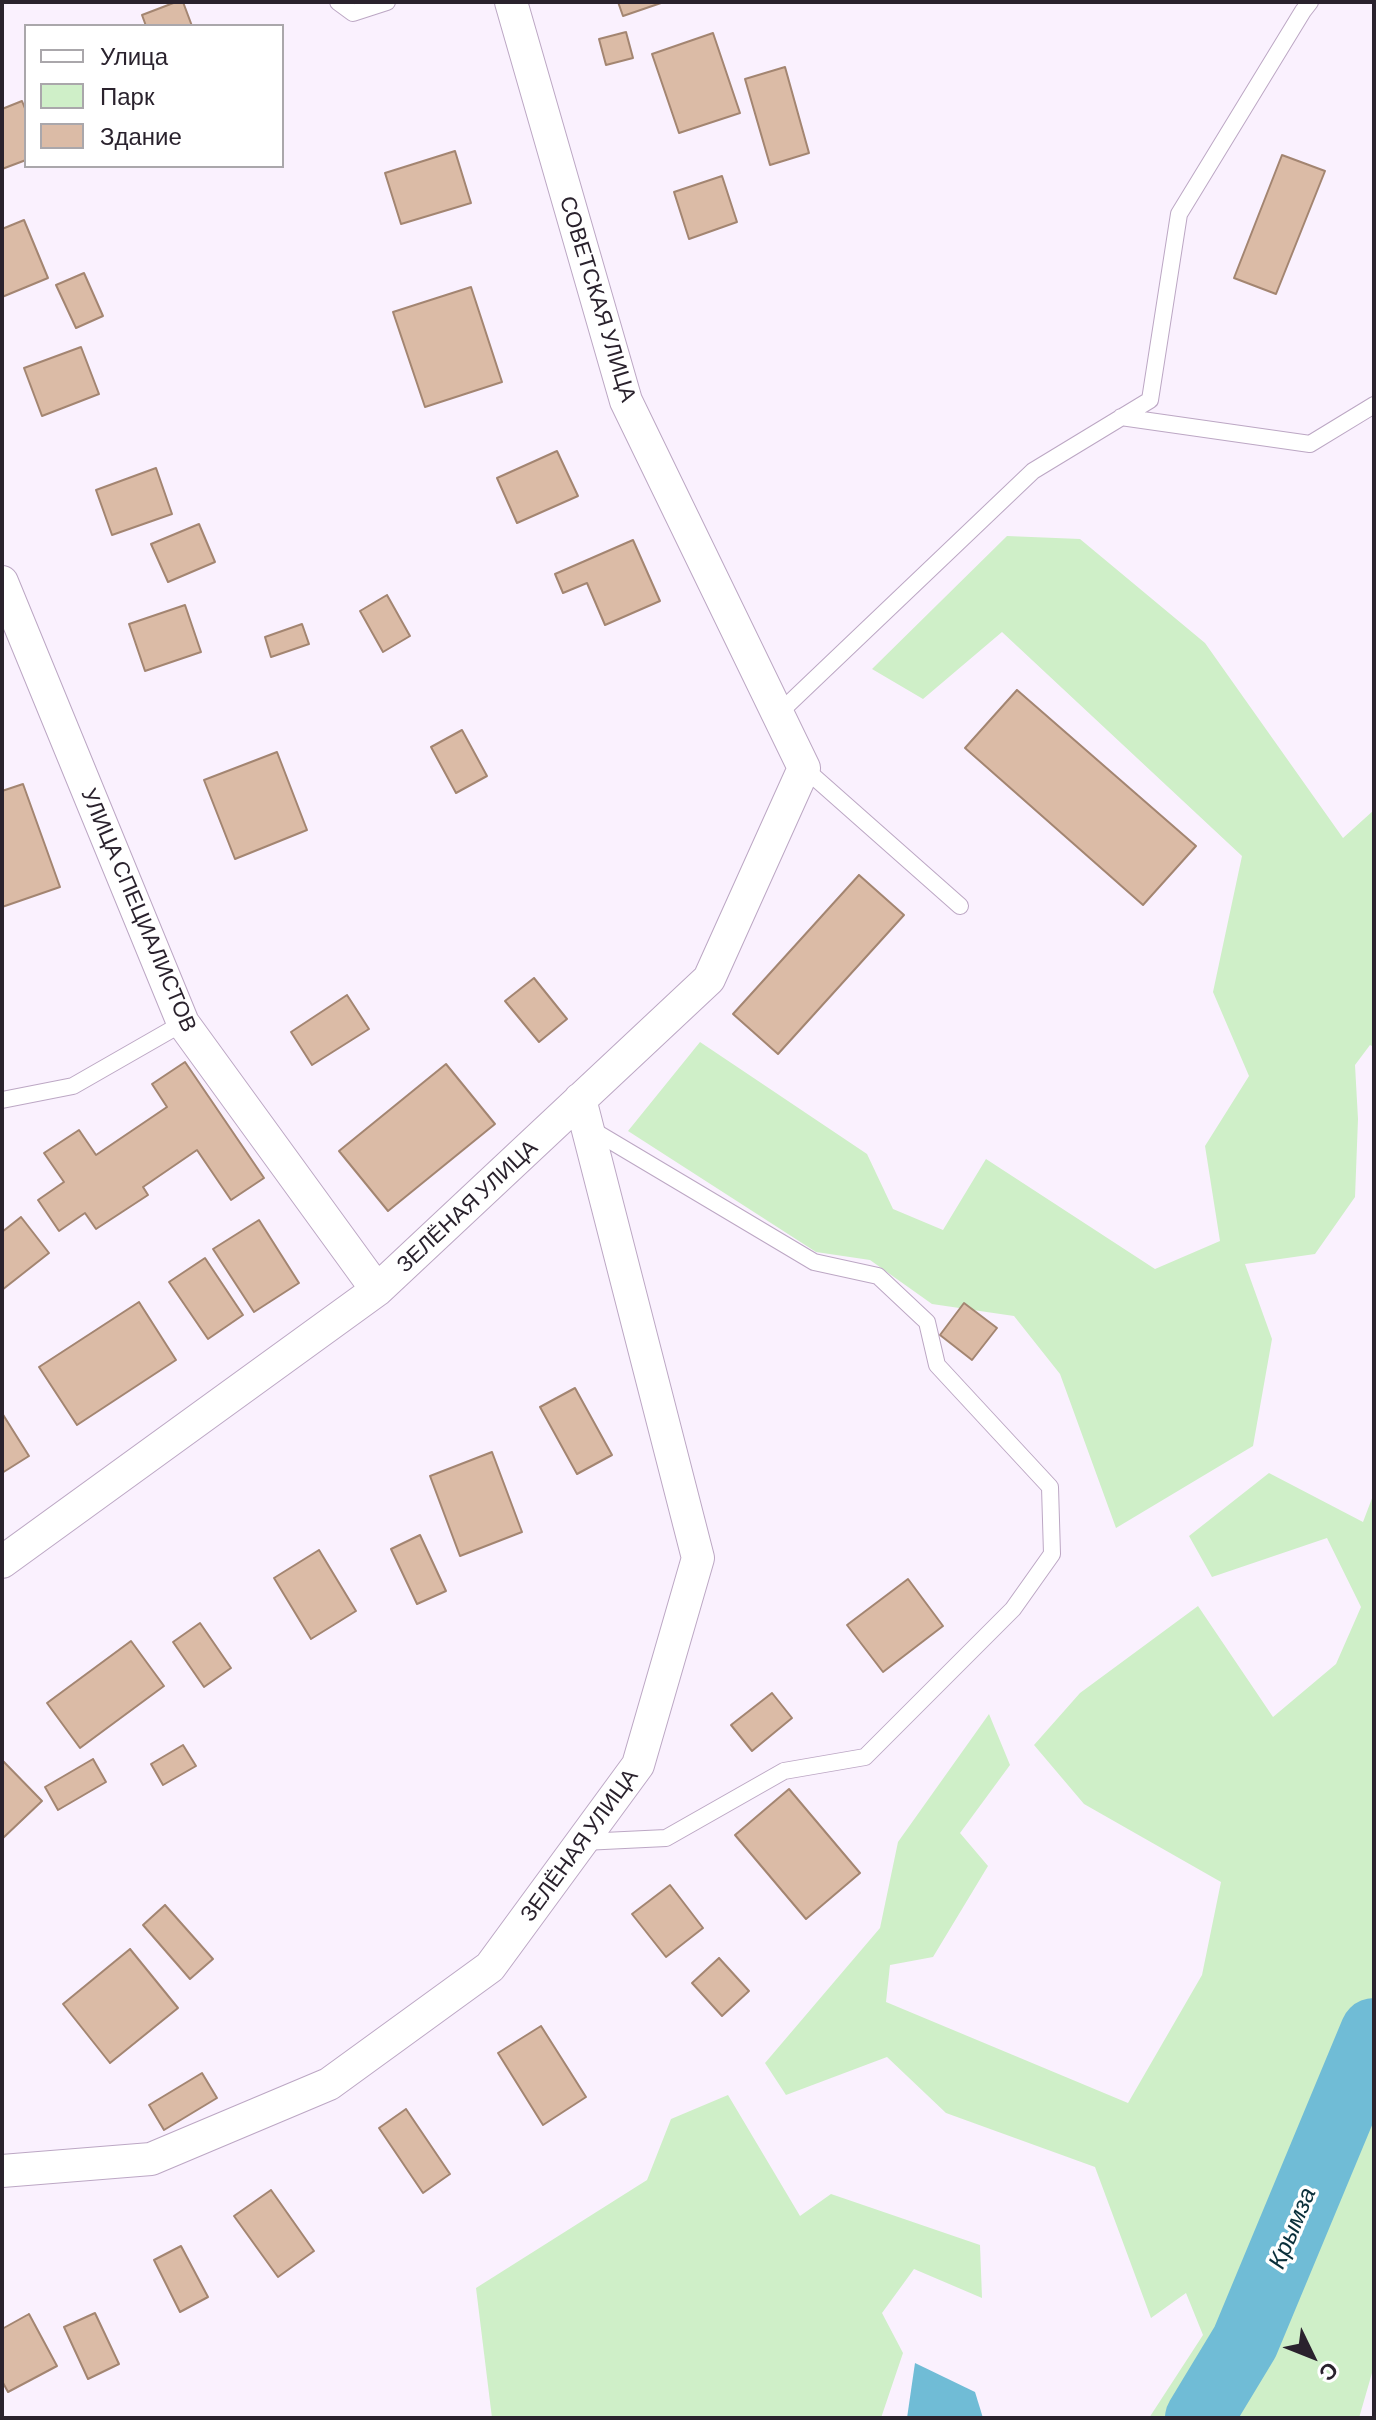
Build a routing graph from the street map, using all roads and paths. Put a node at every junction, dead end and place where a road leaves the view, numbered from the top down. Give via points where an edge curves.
1 (338, 2) edge
2 (387, 2) edge
3 (511, 2) edge
4 (1310, 2) edge
5 (1374, 405) edge
6 (1121, 417) junction
7 (2, 582) edge
8 (778, 714) junction
9 (804, 768) junction
10 (960, 906) dead end
11 (183, 1023) junction
12 (2, 1100) edge
13 (584, 1113) junction
14 (377, 1290) junction
15 (2, 1562) edge
16 (582, 1842) junction
17 (2, 2171) edge

1 - 2 lane via 353,13
3 - 8 street, СОВЕТСКАЯ УЛИЦА via 626,401
4 - 6 lane via 1179,214 1150,400
5 - 6 lane via 1310,444
6 - 8 lane via 1033,471
7 - 11 street, УЛИЦА СПЕЦИАЛИСТОВ
8 - 9 street
9 - 10 lane
9 - 13 street, ЗЕЛЁНАЯ УЛИЦА via 709,979
11 - 12 lane via 73,1086
11 - 14 street, УЛИЦА СПЕЦИАЛИСТОВ
13 - 14 street, ЗЕЛЁНАЯ УЛИЦА
13 - 16 street, ЗЕЛЁНАЯ УЛИЦА via 698,1558 638,1765
13 - 16 lane via 814,1262 878,1276 927,1322 937,1365 1050,1487 1052,1554 1013,1609 865,1757 784,1771 666,1838
14 - 15 street, ЗЕЛЁНАЯ УЛИЦА
16 - 17 street, ЗЕЛЁНАЯ УЛИЦА via 490,1967 329,2084 151,2159

